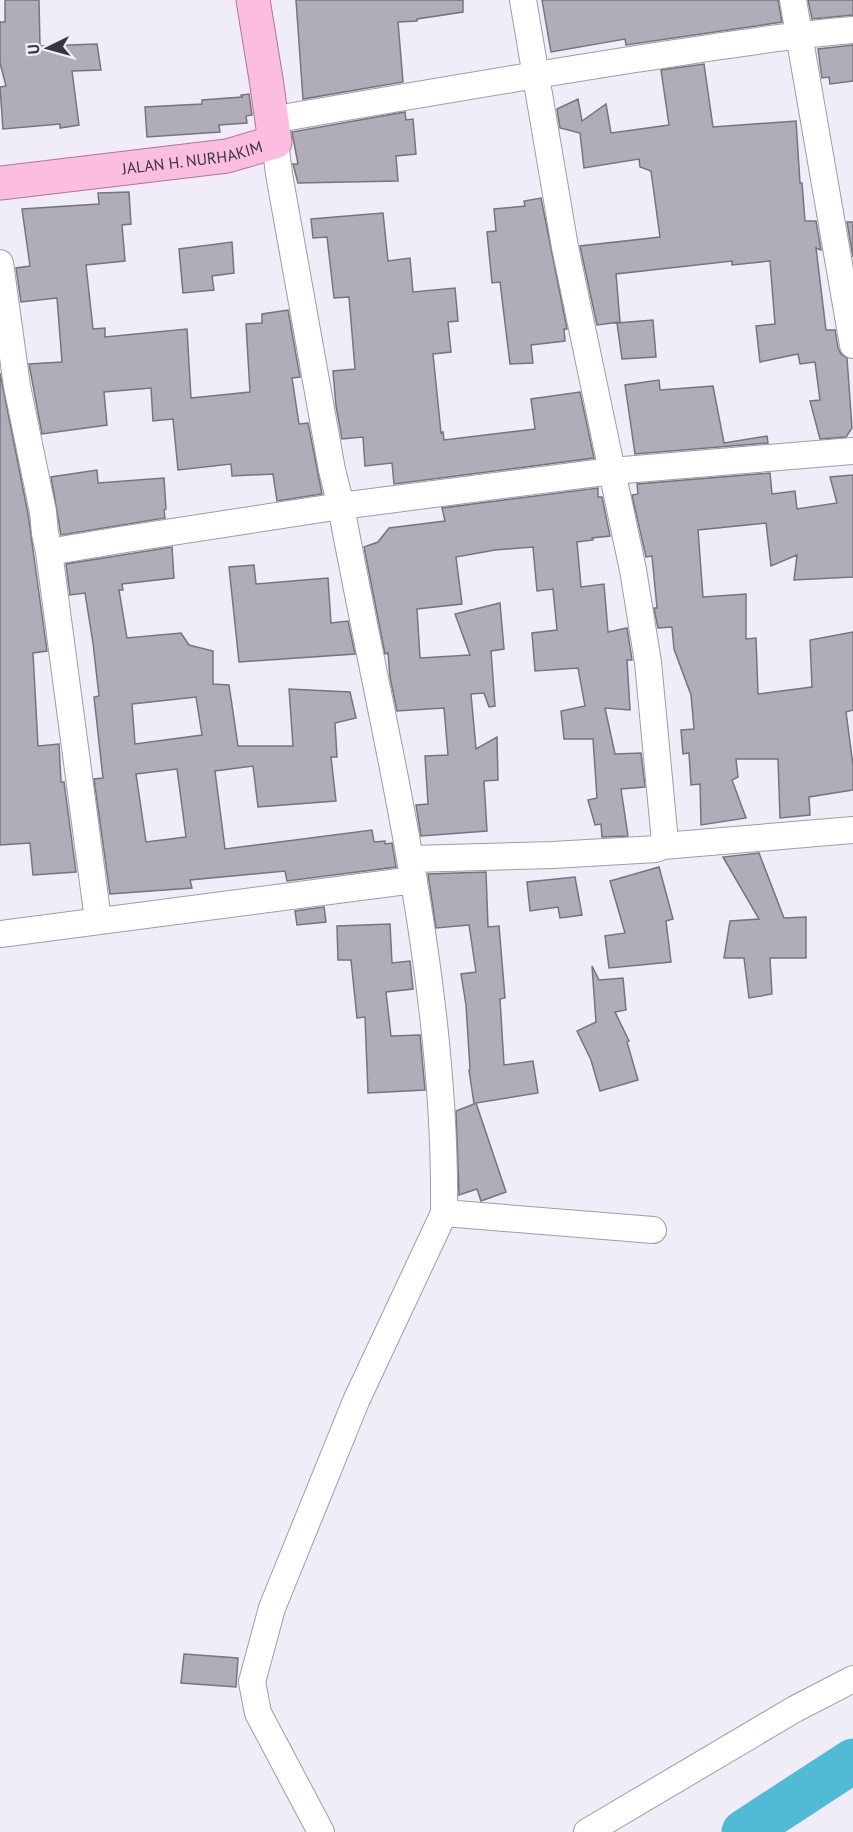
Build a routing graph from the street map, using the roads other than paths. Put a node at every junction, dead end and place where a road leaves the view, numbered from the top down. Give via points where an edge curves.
1 (253, 0) edge
2 (523, 0) edge
3 (793, 0) edge
4 (853, 30) edge
5 (799, 34) junction
6 (536, 74) junction
7 (273, 131) junction
8 (0, 183) edge
9 (0, 263) edge
10 (853, 345) edge
11 (853, 451) edge
12 (612, 471) junction
13 (341, 507) junction
14 (49, 552) junction
15 (853, 830) edge
16 (663, 846) junction
17 (413, 869) junction
18 (98, 921) junction
19 (0, 934) edge
20 (444, 1213) junction
21 (653, 1230) dead end
22 (853, 1678) edge
23 (321, 1832) edge
24 (587, 1832) edge

1 - 7 main road, JALAN H. NURHAKIM
2 - 6 street
3 - 5 street
4 - 5 street
5 - 6 street
5 - 10 street
6 - 7 street
6 - 12 street via 565,247
7 - 8 main road, JALAN H. NURHAKIM via 227,156
7 - 13 street
9 - 14 street via 17,386
11 - 12 street
12 - 13 street
12 - 16 street via 648,662
13 - 14 street
13 - 17 street
14 - 18 street
15 - 16 street
16 - 17 street
17 - 18 street
17 - 20 street via 437,1045 446,1185
18 - 19 street
20 - 21 street
20 - 23 street via 356,1401 272,1608 252,1682 258,1713
22 - 24 street

